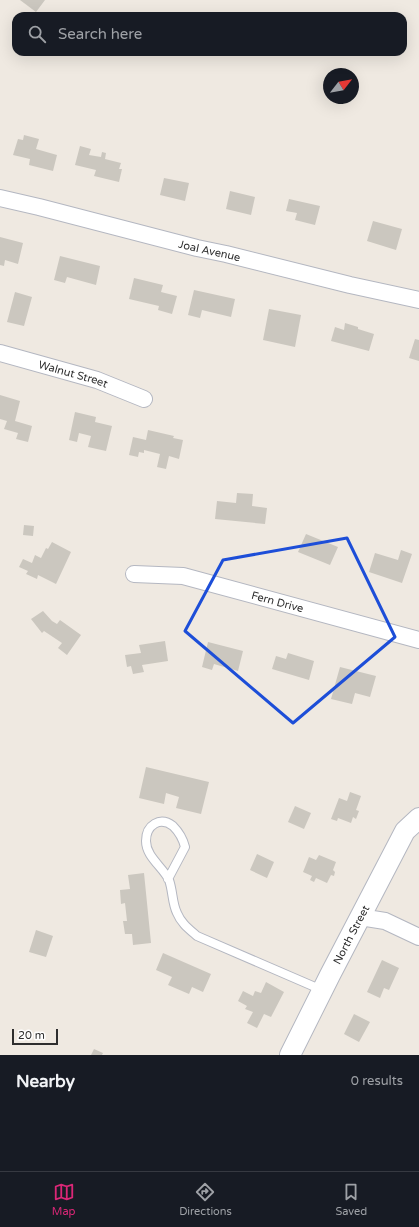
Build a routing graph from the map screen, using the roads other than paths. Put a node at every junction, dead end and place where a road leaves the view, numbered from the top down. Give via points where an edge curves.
1 (0, 198) edge
2 (419, 300) edge
3 (0, 353) edge
4 (144, 399) dead end
5 (134, 574) dead end
6 (419, 640) edge
7 (419, 818) edge
8 (168, 880) junction
9 (360, 917) junction
10 (419, 937) edge
11 (322, 990) junction
12 (290, 1055) edge

1 - 2 street, Joal Avenue via 196,248
3 - 4 street, Walnut Street via 97,380
5 - 6 street, Fern Drive via 184,576
7 - 9 street, North Street via 406,831
8 - 8 lane via 150,854 146,842 147,830 153,824 161,822 172,826 182,838 185,847
8 - 11 lane via 176,913 183,924 197,936
9 - 10 street via 385,921
9 - 11 street, North Street
11 - 12 street, North Street

